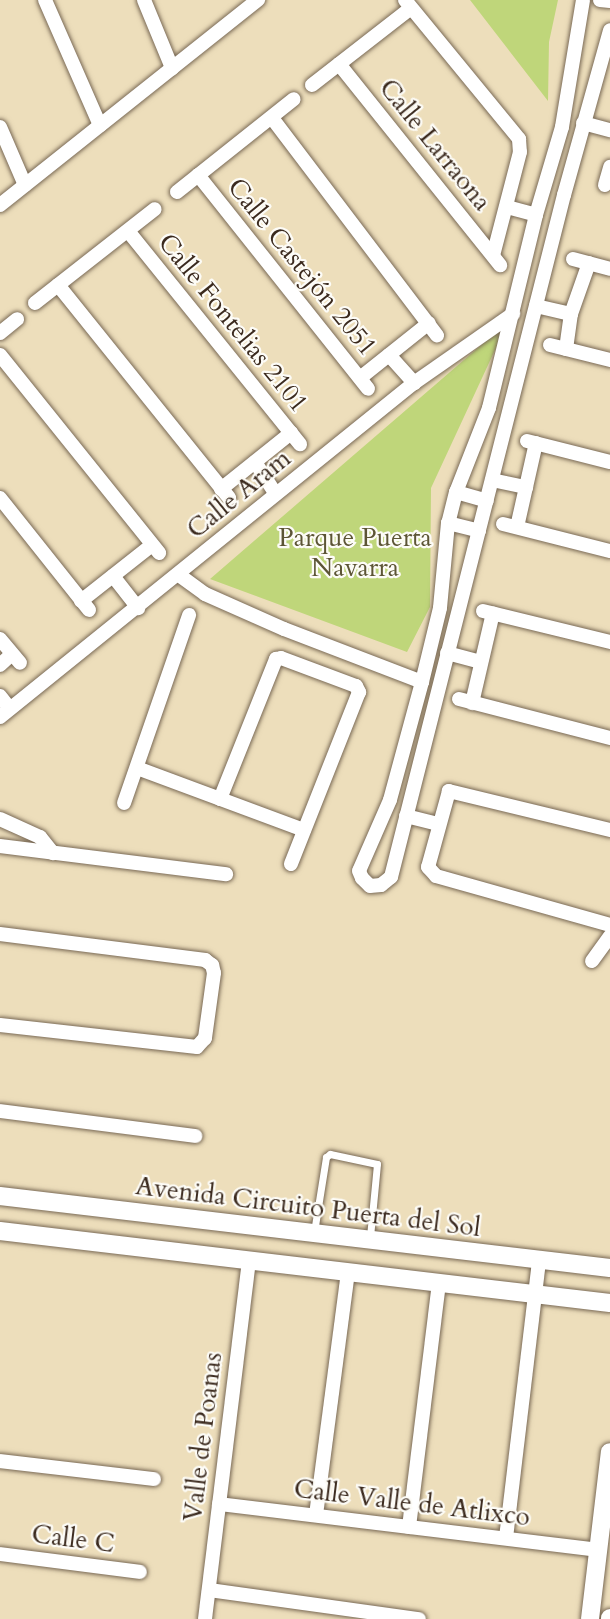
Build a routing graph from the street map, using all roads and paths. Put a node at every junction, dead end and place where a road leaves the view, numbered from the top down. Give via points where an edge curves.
1 (45, 0) edge
2 (144, 0) edge
3 (258, 0) edge
4 (583, 0) edge
5 (600, 0) edge
6 (610, 1) edge
7 (243, 4) edge
8 (408, 4) edge
9 (610, 30) edge
10 (339, 64) junction
11 (172, 68) junction
12 (312, 85) dead end
13 (294, 99) dead end
14 (272, 118) junction
15 (584, 123) junction
16 (100, 125) junction
17 (0, 128) edge
18 (610, 130) edge
19 (610, 167) edge
20 (198, 175) junction
21 (25, 185) junction
22 (604, 185) edge
23 (177, 192) dead end
24 (0, 205) edge
25 (507, 207) junction
26 (155, 209) dead end
27 (537, 215) junction
28 (129, 231) junction
29 (573, 259) dead end
30 (589, 263) junction
31 (610, 269) edge
32 (58, 285) junction
33 (34, 303) dead end
34 (536, 306) junction
35 (513, 314) junction
36 (571, 314) junction
37 (17, 319) dead end
38 (0, 333) edge
39 (550, 345) dead end
40 (566, 349) junction
41 (0, 355) edge
42 (389, 355) junction
43 (610, 360) edge
44 (414, 383) junction
45 (255, 462) junction
46 (610, 462) edge
47 (492, 480) junction
48 (526, 487) junction
49 (456, 492) junction
50 (276, 494) junction
51 (0, 498) edge
52 (487, 501) junction
53 (448, 523) junction
54 (479, 531) junction
55 (610, 551) edge
56 (179, 575) junction
57 (113, 576) junction
58 (138, 608) junction
59 (189, 615) dead end
60 (0, 639) edge
61 (610, 642) edge
62 (328, 646) junction
63 (447, 653) junction
64 (481, 662) junction
65 (0, 665) edge
66 (318, 670) junction
67 (422, 682) junction
68 (0, 696) edge
69 (5, 713) edge
70 (610, 738) edge
71 (136, 768) junction
72 (220, 799) junction
73 (124, 803) dead end
74 (406, 816) junction
75 (0, 819) edge
76 (439, 824) junction
77 (303, 830) junction
78 (610, 830) edge
79 (0, 846) edge
80 (53, 853) junction
81 (291, 864) dead end
82 (226, 874) dead end
83 (610, 925) edge
84 (0, 934) edge
85 (610, 936) edge
86 (592, 961) dead end
87 (0, 1025) edge
88 (0, 1111) edge
89 (195, 1136) dead end
90 (0, 1196) edge
91 (0, 1231) edge
92 (314, 1233) junction
93 (369, 1240) junction
94 (249, 1260) junction
95 (539, 1261) junction
96 (610, 1268) edge
97 (348, 1272) junction
98 (439, 1282) junction
99 (535, 1294) junction
100 (610, 1303) edge
101 (610, 1452) edge
102 (0, 1461) edge
103 (154, 1479) dead end
104 (219, 1504) junction
105 (316, 1515) junction
106 (409, 1527) junction
107 (506, 1538) junction
108 (598, 1550) junction
109 (0, 1554) edge
110 (140, 1572) dead end
111 (209, 1590) junction
112 (601, 1598) edge
113 (205, 1619) edge
114 (420, 1619) edge
115 (590, 1619) edge

1 - 16 street
2 - 11 street
3 - 7 street
4 - 27 street via 562,127
5 - 6 street
7 - 11 street
8 - 10 street
8 - 25 street, Calle Larraona via 519,139 520,152
9 - 15 street
10 - 12 street
10 - 25 street, Calle Larraona via 496,260
11 - 16 street
13 - 14 street
14 - 20 street
14 - 42 street via 433,329
15 - 18 street
15 - 34 street
16 - 21 street
17 - 21 street
19 - 22 street
20 - 23 street
20 - 42 street, Calle Castejón 2051 via 364,383
21 - 24 street
25 - 27 street
26 - 28 street
27 - 35 street
28 - 32 street
28 - 45 street, Calle Fontelias 2101 via 296,439
29 - 30 street
30 - 31 street
30 - 36 street
32 - 33 street
32 - 45 street via 225,494
34 - 36 street
34 - 47 street
35 - 44 street, Calle Aram
35 - 49 street via 489,408
36 - 40 street
37 - 38 street
39 - 40 street
40 - 43 street
41 - 57 street via 156,549
42 - 44 street
44 - 50 street, Calle Aram
45 - 50 street
46 - 48 street via 531,442
47 - 48 street
47 - 52 street
48 - 55 street via 510,525
49 - 52 street
49 - 53 street
50 - 56 street, Calle Aram
51 - 57 street via 85,605
52 - 54 street
53 - 54 street
53 - 67 street via 440,608
54 - 63 street
56 - 58 street, Calle Aram
56 - 62 street via 205,594
57 - 58 street
58 - 69 street, Calle Aram
59 - 71 street
60 - 65 street via 16,659
61 - 64 street via 488,612
62 - 66 street
62 - 67 street
63 - 64 street
63 - 74 street
64 - 70 street via 465,701
66 - 72 street via 276,659
66 - 77 street via 356,686 359,692
67 - 74 street via 390,800 359,871 370,886 381,885 391,877
68 - 69 street
71 - 72 street
71 - 73 street
72 - 77 street
74 - 76 street
75 - 80 street via 40,837
76 - 78 street via 449,790
76 - 83 street via 429,862 432,874
77 - 81 street
79 - 80 street
80 - 82 street
84 - 87 street via 204,960 212,964 214,973 205,1038 197,1047
85 - 86 street
88 - 89 street
90 - 92 street, Avenida Circuito Puerta del Sol
91 - 94 street
92 - 93 street, Avenida Circuito Puerta del Sol
92 - 93 lane via 326,1157 330,1154 377,1164
93 - 95 street, Avenida Circuito Puerta del Sol
94 - 97 street
94 - 104 street, Valle de Poanas
95 - 96 street, Avenida Circuito Puerta del Sol
95 - 99 street
97 - 98 street
97 - 105 street
98 - 99 street
98 - 106 street
99 - 100 street
99 - 107 street
101 - 108 street
102 - 103 street
104 - 105 street, Calle Valle de Atlixco
104 - 111 street, Valle de Poanas
105 - 106 street, Calle Valle de Atlixco
106 - 107 street, Calle Valle de Atlixco
107 - 108 street, Calle Valle de Atlixco
108 - 112 street
109 - 110 street, Calle C
111 - 113 street, Valle de Poanas
111 - 114 street
112 - 115 street

